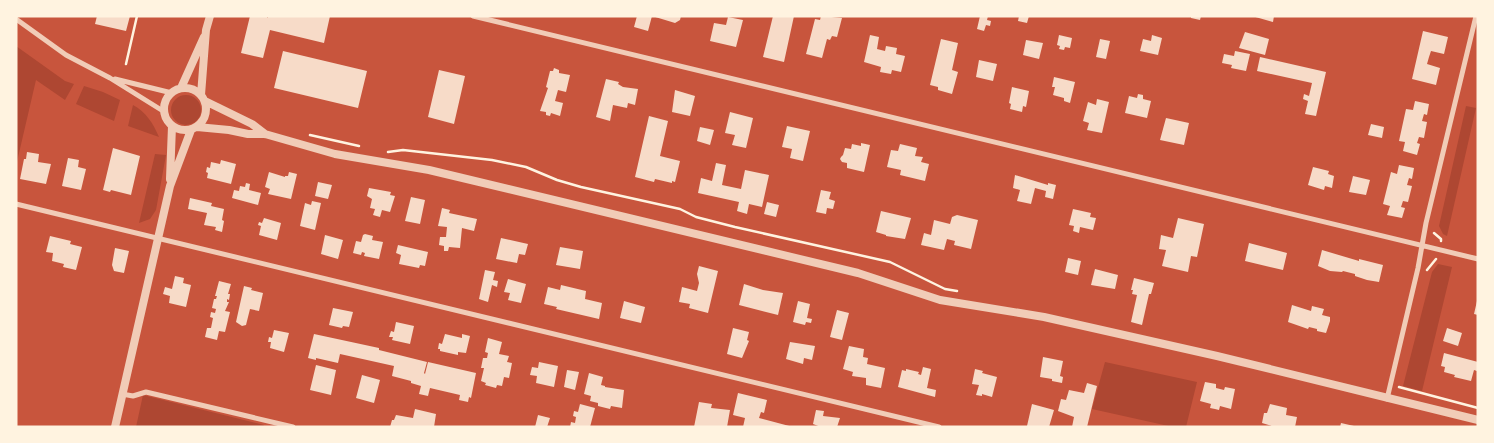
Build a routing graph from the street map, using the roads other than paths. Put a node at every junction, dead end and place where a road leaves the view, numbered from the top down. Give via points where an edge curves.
1 (210, 16) edge
2 (474, 16) edge
3 (1476, 16) edge
4 (16, 19) edge
5 (206, 30) junction
6 (110, 78) junction
7 (181, 88) junction
8 (172, 93) junction
9 (203, 98) junction
10 (163, 111) junction
11 (172, 126) junction
12 (194, 128) junction
13 (265, 134) junction
14 (170, 186) junction
15 (16, 204) edge
16 (157, 238) junction
17 (1422, 245) junction
18 (1478, 259) edge
19 (122, 394) junction
20 (1387, 399) junction
21 (1478, 420) edge
22 (115, 427) edge
23 (293, 427) edge
24 (940, 427) edge

1 - 5 street
2 - 17 street
3 - 17 street
4 - 6 street via 66,54
5 - 7 street
5 - 9 street
6 - 8 street
6 - 10 street
7 - 8 street
7 - 9 street via 196,91
8 - 10 street
9 - 12 street via 205,116
9 - 13 street
10 - 11 street
11 - 12 street via 184,130
11 - 14 street
12 - 13 street
12 - 14 street
13 - 20 street via 336,154 447,174 807,260 940,300 1044,317
14 - 16 street
15 - 16 street
16 - 19 street
16 - 24 street
17 - 18 street
17 - 20 street
19 - 22 street
19 - 23 street via 133,396 146,392
20 - 21 street

